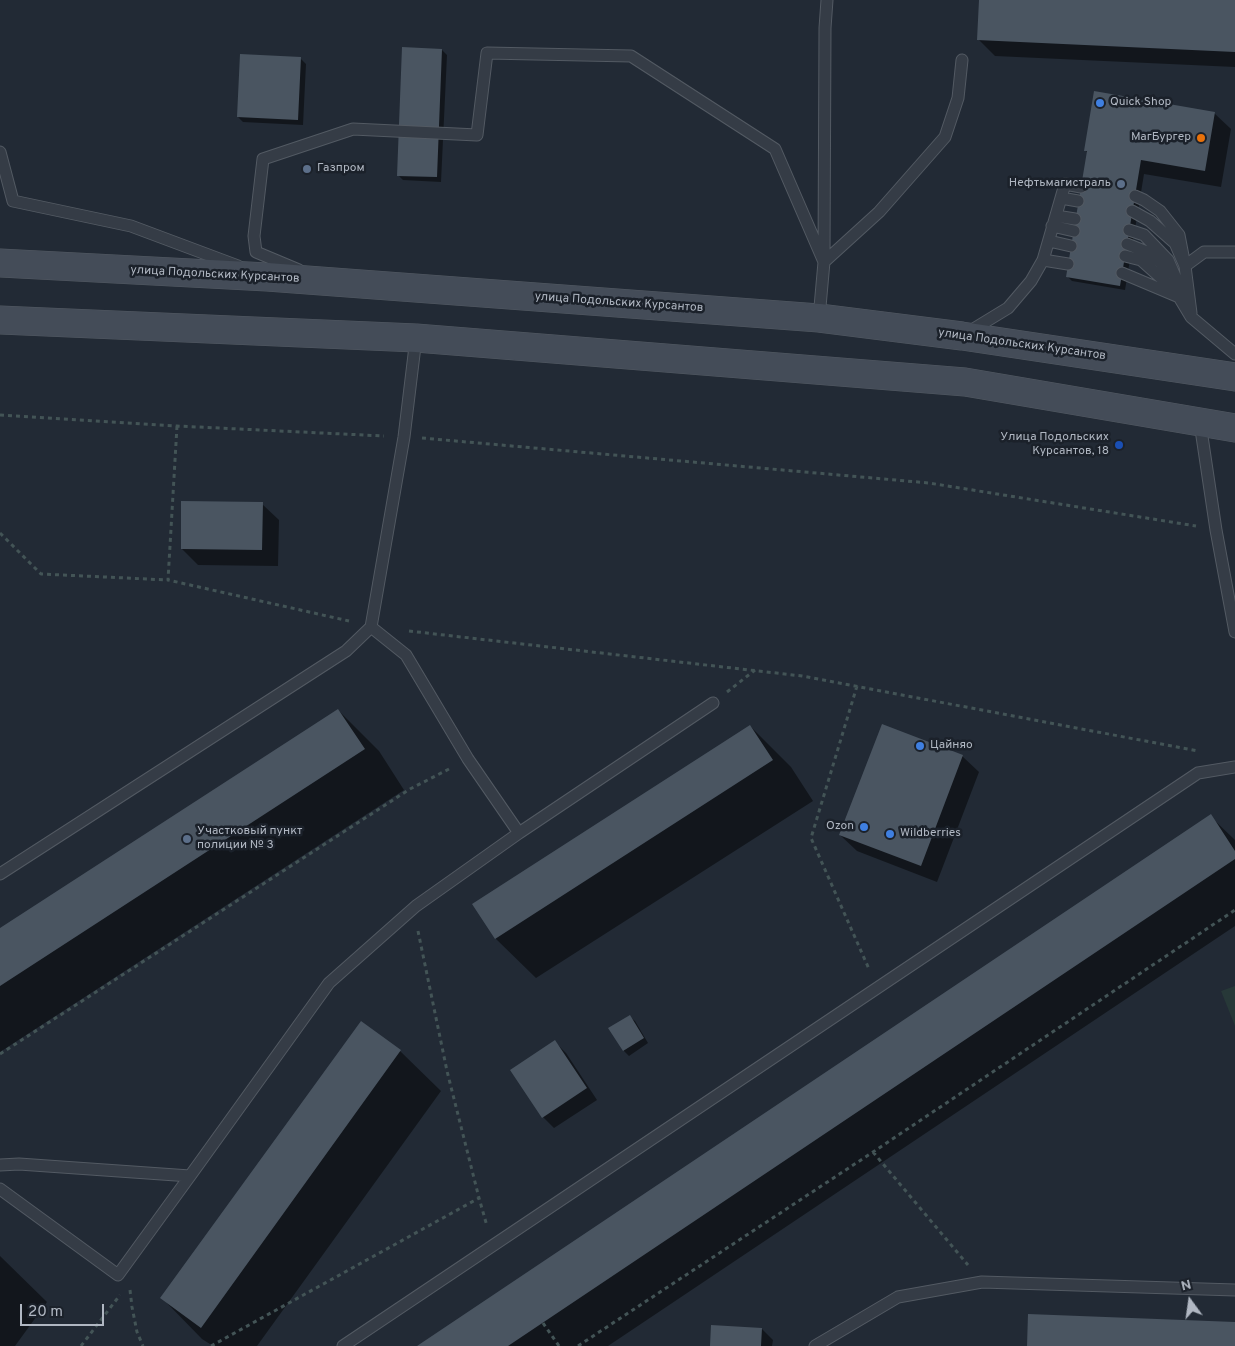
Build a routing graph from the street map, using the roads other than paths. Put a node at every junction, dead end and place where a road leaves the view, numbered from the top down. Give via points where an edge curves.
1 (828, 0) edge
2 (962, 60) dead end
3 (0, 152) edge
4 (1081, 187) dead end
5 (1135, 196) dead end
6 (1060, 198) junction
7 (1078, 201) dead end
8 (1132, 211) dead end
9 (1076, 219) dead end
10 (1054, 221) junction
11 (1129, 230) dead end
12 (1074, 231) dead end
13 (1048, 241) junction
14 (1127, 244) dead end
15 (1071, 246) dead end
16 (1235, 252) edge
17 (1125, 256) dead end
18 (1043, 260) junction
19 (824, 262) junction
20 (0, 263) edge
21 (1068, 264) dead end
22 (1185, 266) junction
23 (1122, 273) dead end
24 (267, 277) junction
25 (329, 282) junction
26 (1179, 297) junction
27 (1192, 317) junction
28 (819, 318) junction
29 (0, 320) edge
30 (962, 336) junction
31 (416, 338) junction
32 (1235, 354) edge
33 (1235, 377) edge
34 (1200, 421) junction
35 (1235, 428) edge
36 (371, 627) junction
37 (1235, 632) edge
38 (712, 703) road end
39 (1235, 767) edge
40 (519, 833) junction
41 (0, 874) edge
42 (0, 1165) edge
43 (190, 1176) junction
44 (0, 1189) edge
45 (1235, 1290) edge
46 (816, 1345) edge
47 (343, 1346) edge
48 (829, 1346) edge

1 - 19 lane via 825,28
2 - 19 lane via 958,98 945,137 879,212
3 - 24 lane via 13,201 132,226
4 - 6 lane via 1064,184
5 - 22 lane via 1160,211 1179,235
6 - 7 lane
6 - 10 lane
8 - 22 lane via 1150,221 1175,243
9 - 10 lane
10 - 12 lane
10 - 13 lane
11 - 27 lane via 1144,235 1168,260
13 - 15 lane
13 - 18 lane
14 - 26 lane via 1147,252 1161,263
16 - 22 lane via 1204,252
17 - 26 lane via 1141,260
18 - 21 lane
18 - 30 lane via 1031,281 1008,308
19 - 25 lane via 775,149 631,56 486,52 477,135 353,129 264,159 254,236 256,252
19 - 28 lane
20 - 24 main road, улица Подольских Курсантов
22 - 27 lane
23 - 26 lane
24 - 25 main road, улица Подольских Курсантов
25 - 28 main road, улица Подольских Курсантов
26 - 27 lane
27 - 32 lane
28 - 30 main road, улица Подольских Курсантов
29 - 31 main road
30 - 33 main road, улица Подольских Курсантов
31 - 34 main road via 965,382
31 - 36 lane via 404,437
34 - 35 main road
34 - 37 lane
36 - 40 lane via 406,655 468,759
36 - 41 lane via 346,651
38 - 40 lane
39 - 47 lane via 1198,773
40 - 43 lane via 416,906 328,983
42 - 43 lane
43 - 44 lane via 118,1275
45 - 46 lane via 982,1282 898,1297
46 - 48 lane

